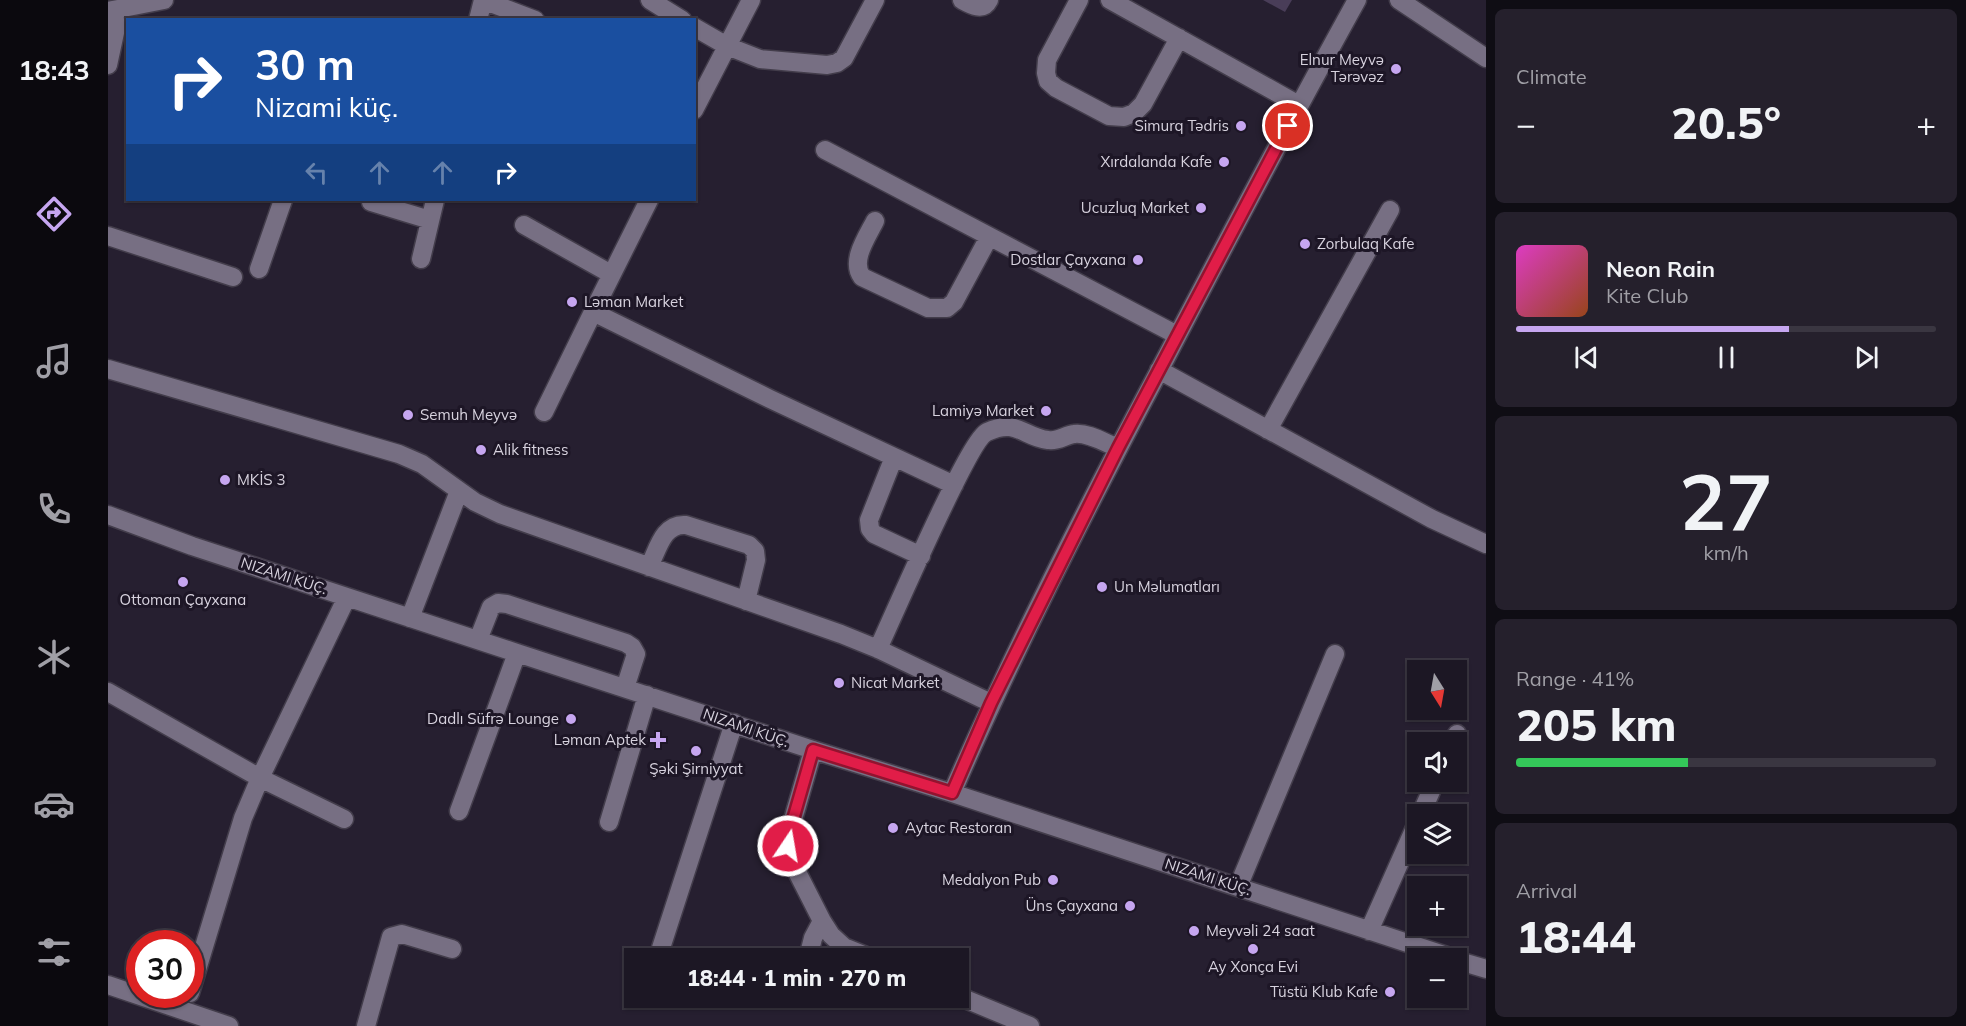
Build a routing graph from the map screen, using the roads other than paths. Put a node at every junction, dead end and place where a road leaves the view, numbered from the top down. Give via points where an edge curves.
1 (164, 0) edge
2 (483, 0) edge
3 (650, 0) edge
4 (751, 0) edge
5 (875, 0) edge
6 (962, 0) edge
7 (989, 0) edge
8 (1079, 0) edge
9 (1110, 0) edge
10 (1357, 0) edge
11 (1399, 0) edge
12 (111, 11) edge
13 (478, 18) edge
14 (530, 18) edge
15 (679, 18) edge
16 (696, 28) edge
17 (1179, 38) junction
18 (727, 46) junction
19 (1486, 58) edge
20 (108, 65) edge
21 (1299, 105) junction
22 (696, 106) edge
23 (825, 150) dead end
24 (283, 201) edge
25 (435, 201) edge
26 (648, 201) edge
27 (371, 202) dead end
28 (1390, 210) dead end
29 (430, 220) junction
30 (875, 221) dead end
31 (524, 225) dead end
32 (108, 236) edge
33 (989, 237) junction
34 (421, 259) dead end
35 (259, 268) dead end
36 (611, 274) junction
37 (233, 276) dead end
38 (593, 312) junction
39 (1177, 335) junction
40 (108, 369) edge
41 (1159, 370) junction
42 (544, 412) dead end
43 (1268, 430) junction
44 (1118, 448) junction
45 (894, 458) junction
46 (954, 485) junction
47 (459, 491) junction
48 (108, 515) edge
49 (1486, 544) edge
50 (921, 556) junction
51 (649, 567) junction
52 (347, 597) junction
53 (746, 601) junction
54 (410, 618) junction
55 (478, 640) junction
56 (878, 649) junction
57 (517, 653) junction
58 (1335, 654) dead end
59 (625, 688) junction
60 (108, 692) edge
61 (646, 695) junction
62 (991, 703) junction
63 (734, 723) junction
64 (813, 750) junction
65 (260, 778) junction
66 (952, 793) junction
67 (459, 811) dead end
68 (344, 819) dead end
69 (609, 822) dead end
70 (1407, 846) edge
71 (1238, 887) junction
72 (822, 921) junction
73 (1369, 931) junction
74 (660, 948) dead end
75 (810, 948) edge
76 (846, 948) edge
77 (1421, 948) edge
78 (204, 949) edge
79 (452, 949) dead end
80 (1467, 963) edge
81 (1486, 969) edge
82 (108, 985) edge
83 (126, 988) edge
84 (969, 1001) edge
85 (201, 1008) edge
86 (1019, 1024) edge
87 (229, 1026) edge
88 (366, 1026) edge

1 - 12 street
2 - 13 street
2 - 14 street
3 - 15 street
4 - 18 street
5 - 18 street via 844,58 837,63 760,59
6 - 7 street via 981,7
8 - 17 street via 1047,60 1048,81 1109,116 1124,117 1143,104
9 - 17 street
10 - 21 street
11 - 19 street
12 - 20 street via 116,28
16 - 18 street
17 - 21 street
18 - 22 street
21 - 39 street
23 - 33 street
24 - 35 street
25 - 29 street
26 - 36 street
27 - 29 street
28 - 43 street
29 - 34 street
30 - 33 street via 857,260 857,270 862,277 928,308 947,308 954,302
31 - 36 street
32 - 37 street
33 - 39 street
36 - 38 street
38 - 42 street
38 - 45 street
39 - 41 street
40 - 47 street via 399,454 422,464
41 - 43 street
41 - 44 street
43 - 49 street
44 - 46 street via 1083,434 1047,440 1015,427 1003,427 985,432 978,440
44 - 62 street
45 - 46 street
45 - 50 street via 869,520 870,529
46 - 50 street
47 - 51 street via 500,514
47 - 54 street
48 - 52 street, NIZAMI KÜÇ.
50 - 56 street
51 - 53 street
51 - 53 street via 668,529 678,524 749,545 756,560
52 - 54 street, NIZAMI KÜÇ.
52 - 65 street
53 - 56 street
54 - 55 street, NIZAMI KÜÇ.
55 - 57 street, NIZAMI KÜÇ.
55 - 59 street via 491,607 507,604 632,647 636,654
56 - 62 street
57 - 59 street, NIZAMI KÜÇ.
57 - 67 street
58 - 71 street
59 - 61 street, NIZAMI KÜÇ.
60 - 65 street
61 - 63 street, NIZAMI KÜÇ.
61 - 69 street
62 - 66 street
63 - 64 street, NIZAMI KÜÇ.
63 - 74 street
64 - 66 street, NIZAMI KÜÇ.
64 - 72 street via 788,846
65 - 68 street
65 - 78 street via 243,818
66 - 71 street, NIZAMI KÜÇ.
70 - 73 street
71 - 73 street, NIZAMI KÜÇ.
72 - 75 street
72 - 76 street
73 - 77 street, NIZAMI KÜÇ.
79 - 88 street via 402,934 391,937
80 - 81 street, NIZAMI KÜÇ.
82 - 83 street
84 - 86 street
85 - 87 street

